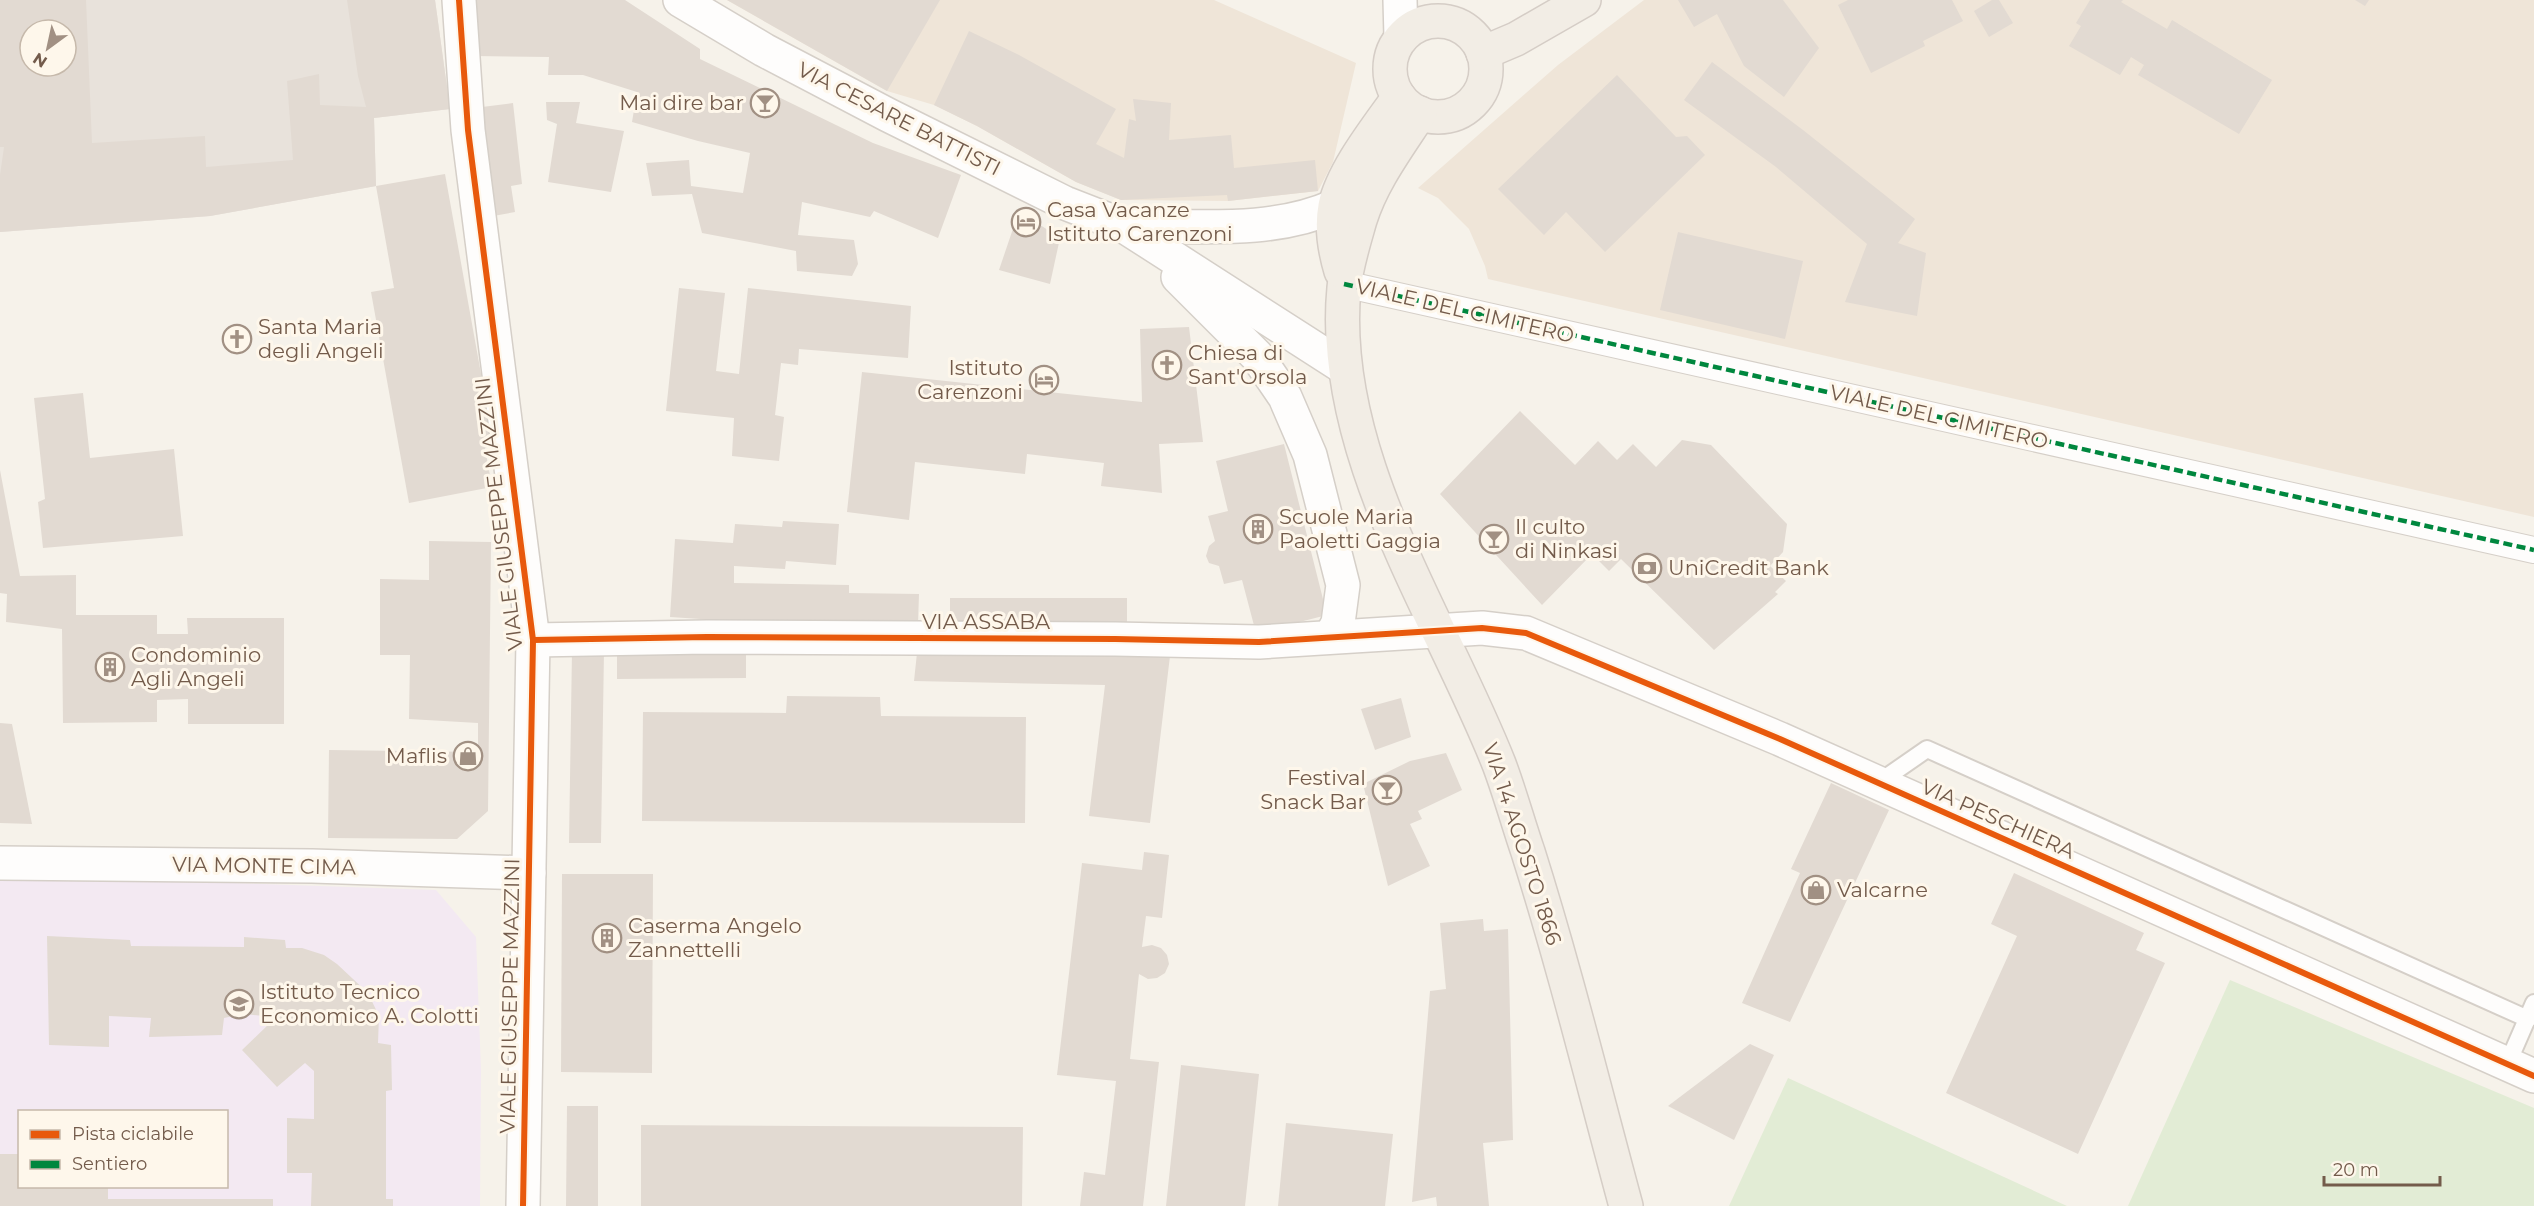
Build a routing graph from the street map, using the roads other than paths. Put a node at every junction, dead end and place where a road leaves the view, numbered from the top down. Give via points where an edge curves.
1 (459, 0) edge
2 (680, 0) edge
3 (1400, 0) edge
4 (1584, 0) edge
5 (1401, 38) junction
6 (1483, 54) junction
7 (1410, 105) junction
8 (1335, 206) junction
9 (1124, 226) junction
10 (1344, 284) junction
11 (1345, 368) junction
12 (2534, 550) edge
13 (1439, 631) junction
14 (1331, 636) junction
15 (533, 640) junction
16 (1878, 783) junction
17 (0, 863) edge
18 (529, 873) junction
19 (2531, 1011) edge
20 (2521, 1070) edge
21 (523, 1206) edge
22 (1626, 1206) edge

1 - 15 street, VIALE GIUSEPPE MAZZINI via 468,130
2 - 9 street, VIA CESARE BATTISTI via 764,50 888,115 1065,203
3 - 5 street
4 - 6 main road
5 - 6 main road via 1425,22 1454,23 1477,40
5 - 7 main road via 1390,60 1393,86
6 - 7 main road via 1484,84 1471,103 1451,115 1436,117
7 - 8 main road, VIA 14 AGOSTO 1866 via 1352,165
7 - 10 main road, VIA 14 AGOSTO 1866 via 1361,217
8 - 9 street, VIA CESARE BATTISTI via 1314,215 1264,225
8 - 10 main road, VIA 14 AGOSTO 1866 via 1334,247
9 - 11 street, VIA CESARE BATTISTI
9 - 14 street, VIA CESARE BATTISTI via 1230,327 1286,397 1310,455 1343,585 1338,623
10 - 11 main road, VIA 14 AGOSTO 1866
10 - 12 street, VIALE DEL CIMITERO
11 - 13 main road, VIA 14 AGOSTO 1866 via 1359,438 1404,558
13 - 14 street, VIA ASSABA
13 - 16 street, VIA PESCHIERA via 1482,628 1526,633
13 - 22 main road, VIA 14 AGOSTO 1866 via 1499,765 1527,850
14 - 15 street, VIA ASSABA via 1259,642 720,637
15 - 18 street, VIALE GIUSEPPE MAZZINI
16 - 19 lane via 1927,749
16 - 20 street, VIA PESCHIERA
17 - 18 street, VIA MONTE CIMA
18 - 21 street, VIALE GIUSEPPE MAZZINI
19 - 20 lane

